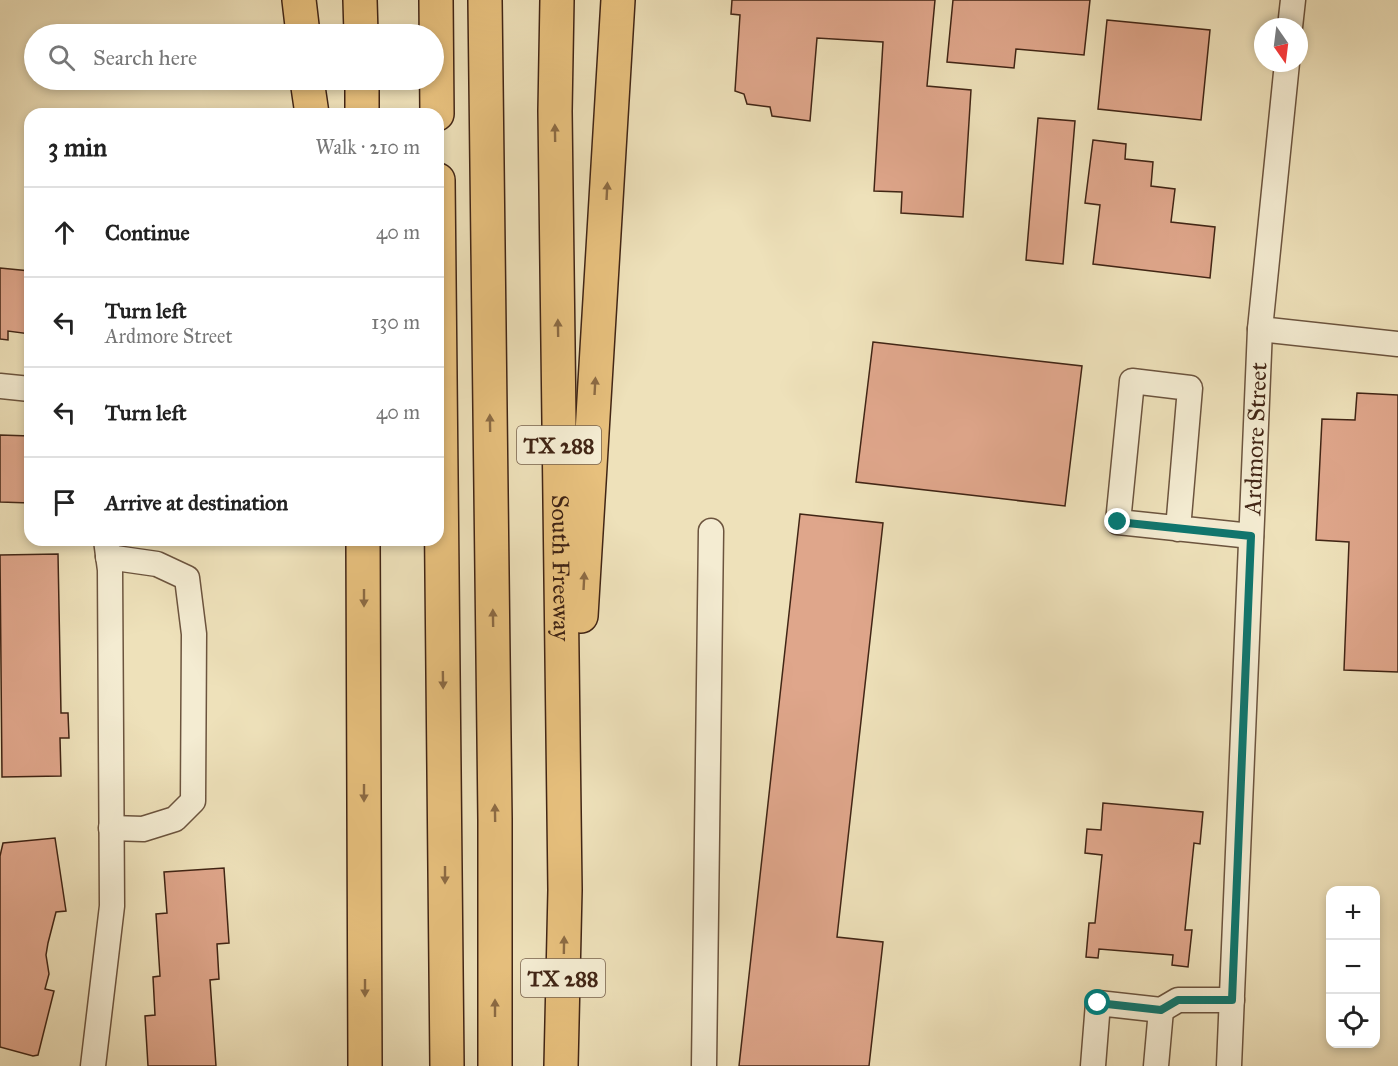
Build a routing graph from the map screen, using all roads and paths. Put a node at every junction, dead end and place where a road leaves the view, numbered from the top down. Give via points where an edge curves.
1 (299, 0) edge
2 (360, 0) edge
3 (436, 0) edge
4 (485, 0) edge
5 (557, 0) edge
6 (618, 0) edge
7 (1293, 0) edge
8 (1291, 18) edge
9 (302, 24) edge
10 (361, 24) edge
11 (436, 24) edge
12 (1286, 72) edge
13 (309, 90) edge
14 (362, 90) edge
15 (437, 90) edge
16 (311, 108) edge
17 (362, 108) edge
18 (437, 108) edge
19 (1260, 329) junction
20 (1398, 344) edge
21 (0, 386) edge
22 (24, 388) edge
23 (1178, 529) junction
24 (711, 531) dead end
25 (1251, 536) junction
26 (363, 546) edge
27 (442, 546) edge
28 (107, 548) edge
29 (111, 828) junction
30 (565, 891) junction
31 (1232, 1000) junction
32 (1161, 1010) junction
33 (93, 1066) edge
34 (365, 1066) edge
35 (447, 1066) edge
36 (495, 1066) edge
37 (561, 1066) edge
38 (704, 1066) edge
39 (1093, 1066) edge
40 (1156, 1066) edge
41 (1229, 1066) edge

1 - 9 highway
2 - 10 highway
3 - 11 highway
36 -> 4 highway
30 -> 5 highway, South Freeway / TX 288
30 -> 6 highway
7 - 8 street
12 - 19 street, Ardmore Street
13 - 16 highway
14 - 17 highway
15 - 18 highway
19 - 20 street
19 - 25 street, Ardmore Street
21 - 22 street
23 - 23 street via 1118,522 1132,381 1190,388
23 - 25 street
24 - 38 street
25 - 31 street, Ardmore Street
26 -> 34 highway
27 -> 35 highway
28 - 29 street
28 - 29 street via 187,578 194,634 193,801 175,819 143,829
29 - 33 street via 112,906
37 -> 30 highway, South Freeway / TX 288
31 - 32 street via 1178,1000
31 - 41 street, Ardmore Street
32 - 39 street via 1098,1003
32 - 40 street

